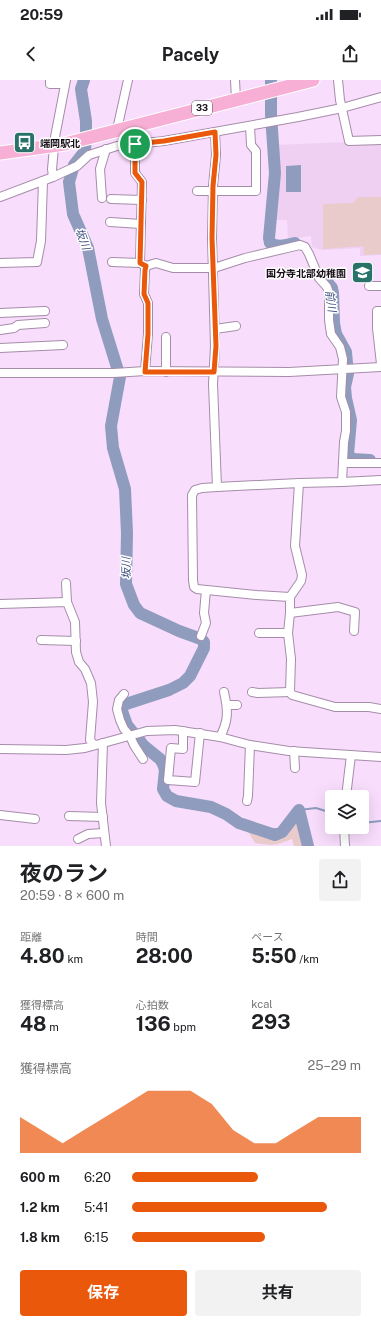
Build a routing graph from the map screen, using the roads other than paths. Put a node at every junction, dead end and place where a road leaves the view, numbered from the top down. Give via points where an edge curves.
1 (50, 80) edge
2 (128, 80) edge
3 (235, 80) edge
4 (312, 80) edge
5 (338, 80) edge
6 (65, 82) edge
7 (381, 97) edge
8 (236, 99) junction
9 (342, 108) junction
10 (250, 126) junction
11 (119, 130) junction
12 (215, 132) junction
13 (381, 140) edge
14 (135, 144) junction
15 (55, 145) junction
16 (106, 150) junction
17 (0, 153) edge
18 (53, 177) junction
19 (43, 181) junction
20 (196, 191) dead end
21 (213, 191) junction
22 (0, 197) edge
23 (102, 198) dead end
24 (111, 199) dead end
25 (142, 200) junction
26 (110, 222) dead end
27 (141, 224) junction
28 (112, 262) dead end
29 (0, 263) edge
30 (143, 264) junction
31 (214, 268) junction
32 (369, 286) dead end
33 (381, 286) edge
34 (45, 311) dead end
35 (381, 311) edge
36 (0, 313) edge
37 (45, 324) dead end
38 (236, 326) dead end
39 (216, 329) junction
40 (0, 330) edge
41 (166, 337) dead end
42 (63, 345) dead end
43 (0, 348) edge
44 (381, 364) edge
45 (381, 367) edge
46 (342, 369) junction
47 (145, 372) junction
48 (166, 372) junction
49 (214, 372) junction
50 (0, 373) edge
51 (343, 463) junction
52 (381, 463) edge
53 (381, 480) edge
54 (342, 482) junction
55 (299, 483) junction
56 (217, 487) junction
57 (66, 582) dead end
58 (206, 590) junction
59 (290, 597) junction
60 (67, 602) junction
61 (0, 604) edge
62 (290, 613) junction
63 (354, 631) dead end
64 (259, 633) dead end
65 (288, 633) junction
66 (201, 636) dead end
67 (41, 640) dead end
68 (76, 641) junction
69 (224, 692) dead end
70 (252, 692) dead end
71 (290, 692) junction
72 (124, 694) dead end
73 (227, 705) junction
74 (237, 705) dead end
75 (381, 709) edge
76 (183, 731) junction
77 (200, 734) junction
78 (135, 735) junction
79 (220, 737) junction
80 (103, 743) junction
81 (94, 745) junction
82 (250, 745) junction
83 (0, 749) edge
84 (294, 751) junction
85 (351, 755) junction
86 (381, 757) edge
87 (143, 759) dead end
88 (295, 768) dead end
89 (347, 790) edge
90 (247, 801) dead end
91 (0, 815) edge
92 (69, 816) dead end
93 (103, 818) junction
94 (35, 819) dead end
95 (104, 833) junction
96 (344, 834) edge
97 (78, 839) dead end
98 (106, 846) edge
99 (345, 846) edge

1 - 6 street via 50,84
2 - 11 street
3 - 8 street
4 - 8 main road, 33
5 - 9 street
6 - 15 street
7 - 9 street
8 - 11 main road, 33
9 - 10 street
9 - 13 street via 349,141
10 - 12 street
10 - 21 street via 252,145 256,150 256,191
11 - 15 main road, 33
12 - 14 street
12 - 21 street
14 - 16 street
14 - 25 street via 135,173 142,182
15 - 17 main road, 33
15 - 18 street
16 - 18 street via 89,155 73,168
16 - 23 street via 100,169
18 - 19 street
19 - 22 street
19 - 29 street via 41,240 37,262
20 - 21 street
21 - 31 street
24 - 25 street
25 - 27 street
26 - 27 street
27 - 30 street
28 - 30 street
30 - 31 street via 156,263 173,268
30 - 47 street via 144,294 148,303
31 - 39 street
31 - 46 street via 300,245 305,247 329,293 331,334 340,347
32 - 33 street
34 - 36 street
35 - 44 street via 377,311 376,328
37 - 40 street via 18,325
38 - 39 street
39 - 49 street
41 - 48 street
42 - 43 street
45 - 46 street
46 - 49 street
46 - 51 street via 341,397 346,412
47 - 48 street
47 - 50 street
48 - 49 street
49 - 56 street
51 - 52 street
51 - 54 street
53 - 54 street
54 - 55 street
55 - 56 street
55 - 59 street via 295,546 302,581
56 - 58 street via 195,490 192,495 194,587
57 - 60 street
58 - 59 street
58 - 66 street via 206,623
59 - 62 street
60 - 61 street
60 - 68 street via 75,622
62 - 63 street via 338,606 346,608 355,612
62 - 65 street
64 - 65 street
65 - 71 street via 291,659
67 - 68 street
68 - 81 street via 79,662 85,668 91,683 93,702 90,740
69 - 73 street
70 - 71 street
71 - 75 street via 292,695 335,707
72 - 78 street via 117,709 124,729
73 - 74 street
73 - 79 street via 226,726
76 - 77 street
76 - 77 street via 183,749 171,748 168,780 195,782
76 - 78 street via 161,730
77 - 79 street
78 - 80 street
78 - 87 street via 134,745
79 - 82 street
80 - 81 street
80 - 93 street
81 - 83 street via 66,750
82 - 84 street
82 - 90 street
84 - 85 street
84 - 88 street
85 - 86 street
85 - 89 street
91 - 94 street
92 - 93 street
93 - 95 street
95 - 97 street via 88,834
95 - 98 street
96 - 99 street

